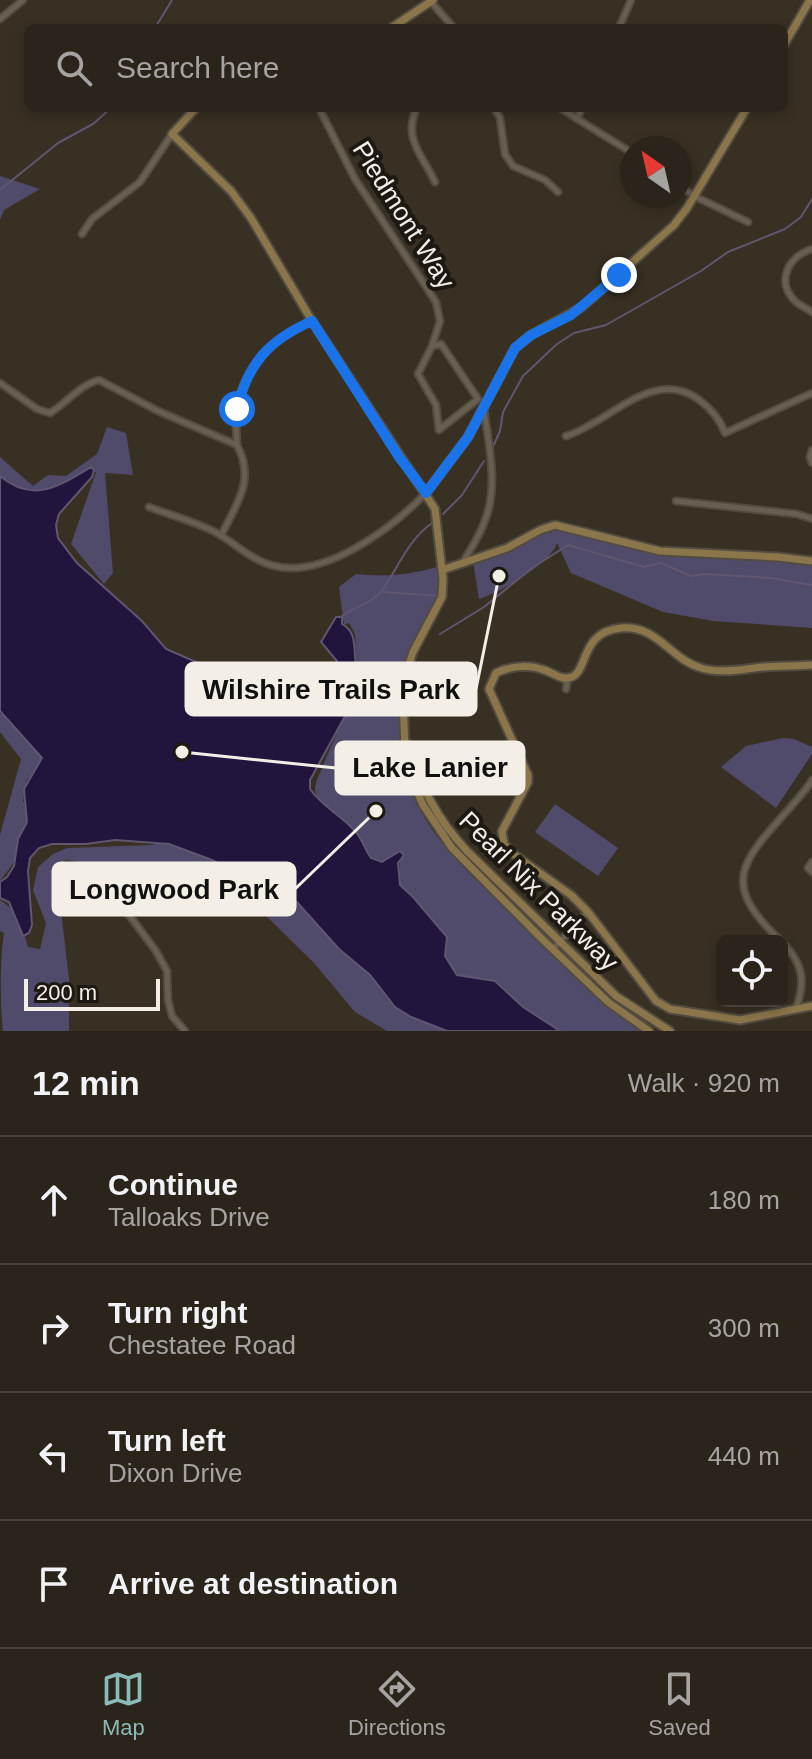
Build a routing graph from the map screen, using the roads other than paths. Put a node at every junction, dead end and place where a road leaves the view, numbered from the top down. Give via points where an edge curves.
1 (23, 0) edge
2 (431, 0) edge
3 (631, 0) edge
4 (810, 0) edge
5 (0, 19) edge
6 (397, 24) edge
7 (451, 24) edge
8 (621, 24) edge
9 (788, 38) edge
10 (192, 112) edge
11 (321, 112) edge
12 (415, 112) edge
13 (496, 112) edge
14 (566, 112) edge
15 (580, 112) edge
16 (745, 112) edge
17 (577, 119) junction
18 (172, 134) junction
19 (620, 146) edge
20 (435, 182) dead end
21 (558, 192) dead end
22 (694, 196) junction
23 (748, 222) dead end
24 (82, 234) dead end
25 (812, 249) edge
26 (812, 312) edge
27 (312, 321) junction
28 (432, 346) junction
29 (0, 383) edge
30 (812, 393) edge
31 (484, 410) junction
32 (566, 436) dead end
33 (237, 445) junction
34 (812, 450) edge
35 (812, 463) edge
36 (426, 493) junction
37 (676, 501) dead end
38 (149, 507) dead end
39 (812, 519) edge
40 (221, 536) junction
41 (812, 561) edge
42 (462, 563) junction
43 (442, 570) junction
44 (812, 665) edge
45 (564, 679) junction
46 (566, 689) dead end
47 (812, 780) edge
48 (812, 862) edge
49 (812, 872) edge
50 (74, 884) dead end
51 (588, 912) junction
52 (774, 935) edge
53 (555, 945) junction
54 (788, 948) edge
55 (812, 1006) edge
56 (796, 1008) junction
57 (185, 1031) edge
58 (649, 1031) edge
59 (670, 1031) edge

1 - 5 street
2 - 6 street
2 - 7 street
3 - 8 street
4 - 9 street
10 - 18 street
11 - 28 street, Piedmont Way via 349,169 436,302 440,321
12 - 20 street via 413,143
13 - 21 street via 505,154 513,166
14 - 17 street
15 - 17 street
16 - 22 street
17 - 19 street
18 - 24 street via 140,182 92,219
18 - 27 street, Pearl Nix Parkway via 248,213
22 - 23 street
22 - 31 street via 659,240 588,302 521,342
25 - 26 street via 793,259 785,280 792,298
27 - 33 street via 280,337 250,370 236,413
27 - 36 street, Pearl Nix Parkway
28 - 28 street, Piedmont Way via 418,374 436,405 439,430 478,399 441,344
29 - 33 street via 50,413 99,380
30 - 32 street via 725,433 717,417 686,392 656,390
31 - 36 street
31 - 42 street via 492,469 490,500 485,522
33 - 40 street via 245,486
34 - 35 street
36 - 40 street via 369,539 306,568 267,564
36 - 43 street, Pearl Nix Parkway via 436,514
37 - 39 street
38 - 40 street
41 - 42 street via 660,551 555,525
42 - 43 street
43 - 53 street, Pearl Nix Parkway via 442,597 406,673 402,726 411,777 452,848
44 - 45 street via 706,670 681,659 654,635 624,628 595,637 578,673
45 - 46 street
45 - 51 street via 525,667 492,677 491,696 528,771 502,841
47 - 52 street via 755,848 744,869 749,906
48 - 49 street
50 - 57 street via 129,915 165,964 172,1016
51 - 53 street
51 - 56 street via 664,1007 740,1020
53 - 58 street, Pearl Nix Parkway via 608,1002
53 - 59 street, Pearl Nix Parkway via 616,996
54 - 56 street via 802,972
55 - 56 street

